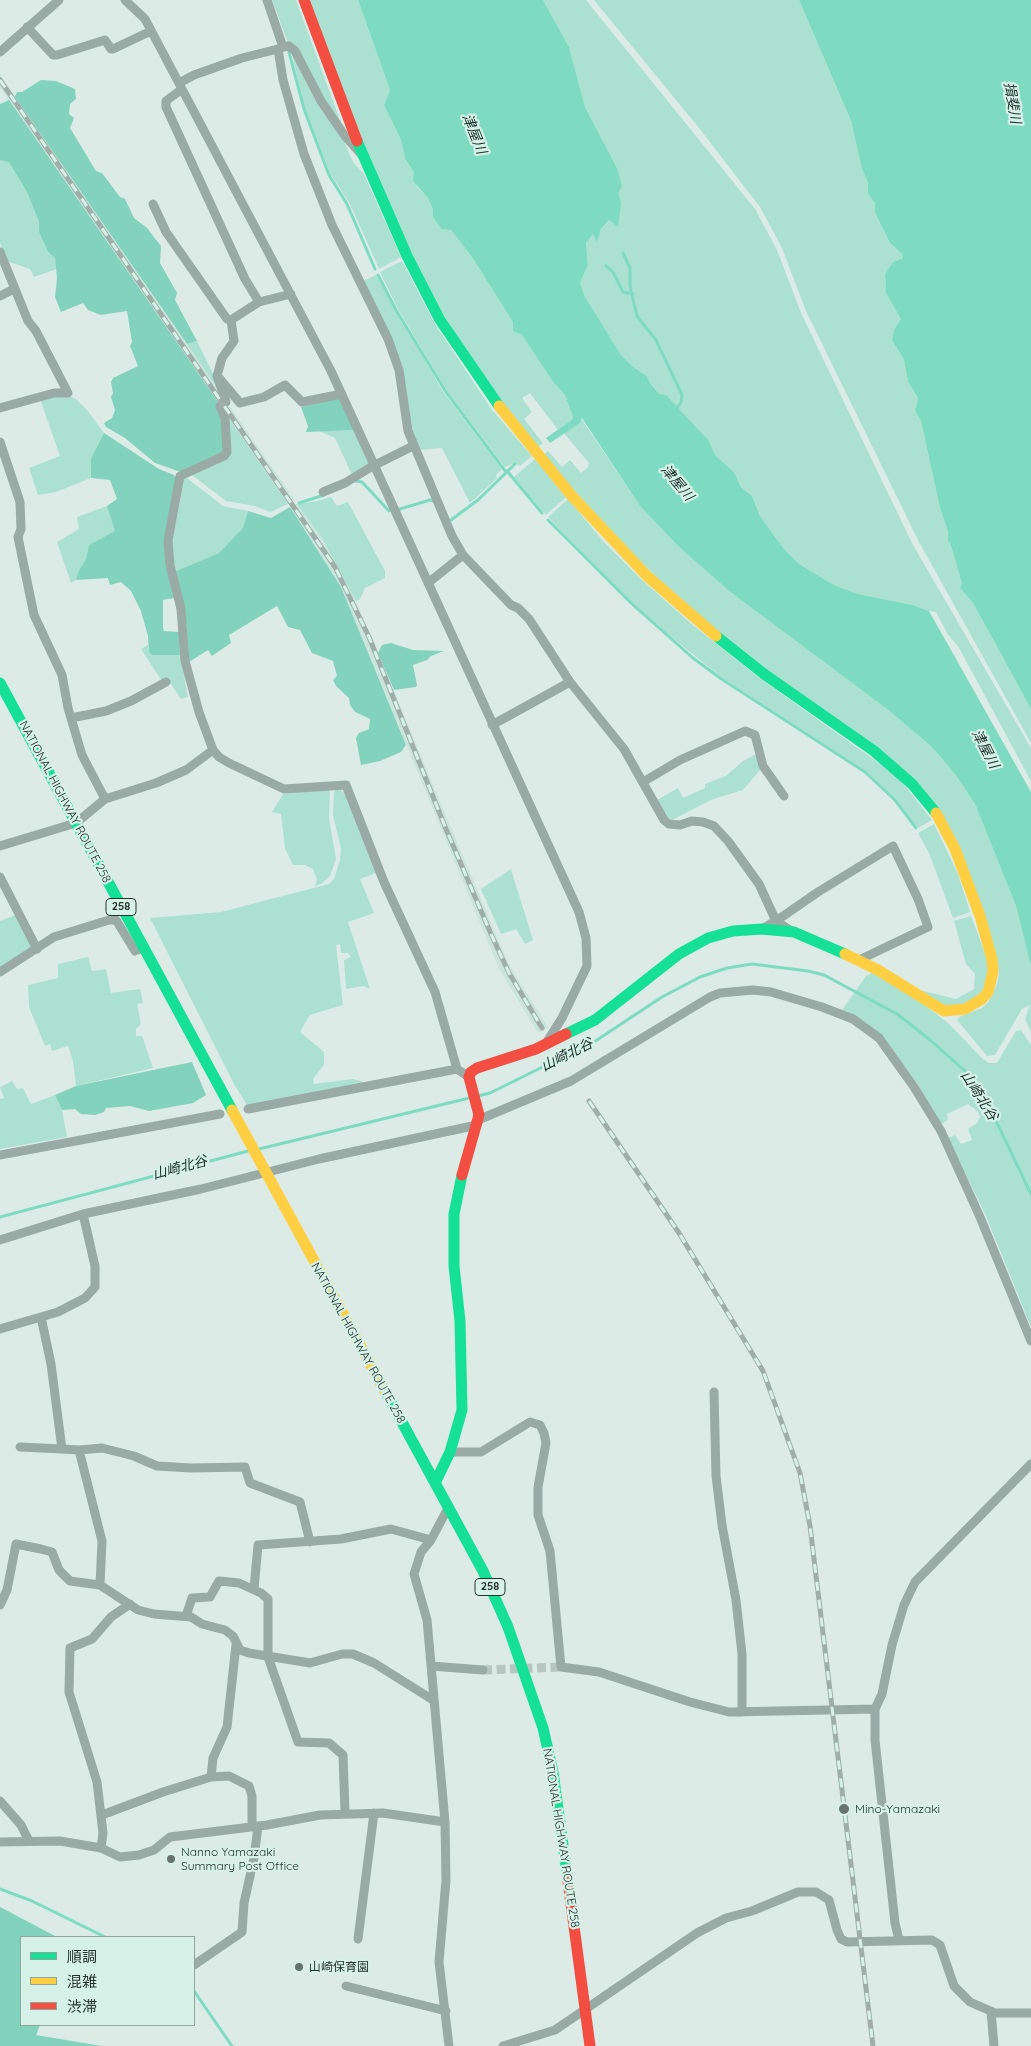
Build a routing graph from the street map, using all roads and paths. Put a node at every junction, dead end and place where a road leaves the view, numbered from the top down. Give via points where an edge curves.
1 (58, 0) edge
2 (125, 0) edge
3 (267, 0) edge
4 (304, 0) edge
5 (27, 27) junction
6 (151, 32) junction
7 (280, 48) junction
8 (0, 52) edge
9 (180, 86) junction
10 (363, 156) junction
11 (153, 204) dead end
12 (0, 252) edge
13 (14, 289) junction
14 (291, 294) junction
15 (0, 296) edge
16 (259, 302) junction
17 (231, 320) junction
18 (217, 377) junction
19 (342, 394) junction
20 (0, 408) edge
21 (0, 442) edge
22 (414, 446) junction
23 (374, 465) junction
24 (323, 492) dead end
25 (462, 555) junction
26 (428, 584) junction
27 (166, 682) dead end
28 (570, 682) junction
29 (0, 683) edge
30 (71, 718) junction
31 (492, 725) junction
32 (213, 750) junction
33 (643, 782) junction
34 (784, 796) dead end
35 (105, 799) junction
36 (76, 823) junction
37 (0, 846) edge
38 (0, 876) edge
39 (776, 921) junction
40 (762, 929) junction
41 (794, 932) junction
42 (144, 947) junction
43 (37, 949) junction
44 (859, 960) junction
45 (0, 972) edge
46 (544, 1044) junction
47 (457, 1069) junction
48 (470, 1077) junction
49 (248, 1109) dead end
50 (220, 1114) dead end
51 (478, 1120) junction
52 (0, 1155) edge
53 (264, 1169) junction
54 (83, 1214) junction
55 (0, 1240) edge
56 (41, 1317) junction
57 (0, 1329) edge
58 (1031, 1341) edge
59 (714, 1392) dead end
60 (20, 1447) dead end
61 (62, 1449) junction
62 (79, 1450) junction
63 (450, 1452) junction
64 (1031, 1464) edge
65 (435, 1483) junction
66 (448, 1508) junction
67 (431, 1540) junction
68 (310, 1542) junction
69 (100, 1585) junction
70 (254, 1589) junction
71 (130, 1604) junction
72 (0, 1605) edge
73 (186, 1616) junction
74 (236, 1645) junction
75 (268, 1657) junction
76 (431, 1666) junction
77 (483, 1670) tunnel mouth
78 (433, 1700) junction
79 (875, 1709) junction
80 (742, 1712) junction
81 (211, 1777) junction
82 (0, 1801) edge
83 (345, 1813) junction
84 (374, 1813) junction
85 (102, 1814) junction
86 (445, 1822) junction
87 (255, 1826) junction
88 (29, 1841) junction
89 (0, 1842) edge
90 (101, 1848) junction
91 (358, 1939) dead end
92 (899, 1940) junction
93 (195, 1964) edge
94 (346, 1986) dead end
95 (446, 2011) junction
96 (585, 2011) junction
97 (991, 2011) junction
98 (1031, 2013) edge
99 (450, 2046) edge
100 (503, 2046) edge
101 (590, 2046) edge
102 (994, 2046) edge

1 - 5 street
2 - 6 street via 140,12
3 - 7 street
4 - 10 main road
5 - 6 street via 52,55 105,40 113,49
5 - 8 street
6 - 9 street
7 - 9 street via 223,65
7 - 10 street via 289,46 295,50 321,101
7 - 22 street via 283,80 304,154 332,225 391,347 399,370 405,422
9 - 14 street
9 - 16 street via 166,102 166,107 245,279
10 - 44 main road via 407,256 440,320 485,388 571,495 647,576 698,622 764,674 874,751 912,784 938,816 966,879 992,959 992,983 988,992 965,1009 944,1011
11 - 17 street via 166,232 227,319
12 - 13 street
13 - 15 street
13 - 20 street via 68,394 54,393
14 - 16 street
14 - 19 street
16 - 17 street
17 - 18 street via 234,341 222,358
18 - 19 street via 240,403 264,397 285,385 302,402
18 - 32 street via 225,418 227,452 180,476 168,547 181,609 185,661 194,699
19 - 23 street
21 - 30 street via 20,502 21,529 18,537 34,615 57,660
22 - 23 street
22 - 25 street
23 - 24 street
23 - 26 street
25 - 26 street
25 - 28 street via 510,605 529,619
26 - 31 street
27 - 30 street via 106,711
28 - 31 street
28 - 33 street via 610,729
29 - 36 main road, NATIONAL HIGHWAY ROUTE 258 / 258
30 - 35 street via 82,755
31 - 46 street via 568,888 586,938 588,954 584,977
32 - 35 street via 186,770
32 - 47 street via 229,763 284,789 346,785 384,882 435,992
33 - 34 street via 680,760 745,731 755,736 763,766
33 - 39 street via 669,824 692,821 714,826 759,884
35 - 36 street
36 - 37 street
36 - 42 main road, NATIONAL HIGHWAY ROUTE 258 / 258
38 - 43 street
39 - 40 street
39 - 41 street
39 - 44 street via 893,846 928,927
40 - 41 main road
40 - 46 main road via 733,931 701,942 658,968 595,1020
41 - 44 main road
42 - 43 street via 135,951 116,920 109,920 54,937
42 - 53 main road, NATIONAL HIGHWAY ROUTE 258 / 258
43 - 45 street
46 - 48 main road via 477,1068
47 - 48 street
47 - 49 street
48 - 51 main road
50 - 52 street
51 - 53 street
51 - 58 street via 571,1081 720,993 771,992 822,1007 852,1019 879,1038 914,1087 941,1131
51 - 63 main road via 454,1209 454,1266 463,1387 462,1410
53 - 54 street
53 - 65 main road, NATIONAL HIGHWAY ROUTE 258 / 258
54 - 55 street
54 - 56 street via 95,1266 95,1287 85,1298
56 - 57 street
56 - 61 street
59 - 80 street via 716,1476 742,1654
60 - 61 street
61 - 62 street
62 - 68 street via 102,1448 157,1466 245,1467 250,1484 300,1502
62 - 69 street via 102,1541
63 - 65 main road
63 - 80 street via 481,1452 530,1422 540,1425 546,1443 538,1487 538,1515 550,1551 561,1667 599,1672 690,1702
64 - 79 street via 915,1582 904,1605 882,1694
65 - 66 main road, NATIONAL HIGHWAY ROUTE 258 / 258
66 - 67 street
66 - 96 main road, NATIONAL HIGHWAY ROUTE 258 / 258 via 483,1571 508,1627 543,1728 553,1772
67 - 68 street via 391,1529
67 - 76 street via 421,1552 414,1574 427,1620
68 - 70 street via 258,1545
69 - 71 street
69 - 72 street via 70,1581 59,1570 52,1552 16,1544 7,1590
70 - 73 street via 239,1583 219,1581 210,1597 192,1598
70 - 75 street via 268,1599
71 - 73 street via 154,1614
71 - 85 street via 111,1617 92,1639 70,1648 69,1692 97,1782
73 - 74 street via 224,1630 233,1636
74 - 75 street via 240,1650
74 - 81 street via 227,1727 213,1758
75 - 78 street via 310,1662 353,1654 374,1663
75 - 83 street via 298,1742 329,1743 343,1755
76 - 77 street
76 - 78 street
78 - 86 street
79 - 80 street
79 - 92 street via 876,1750
81 - 85 street
81 - 87 street via 229,1776 249,1786
82 - 88 street via 21,1825
83 - 84 street
83 - 87 street
84 - 86 street
84 - 91 street
85 - 90 street
86 - 95 street via 446,1871 439,1962
87 - 90 street via 170,1837 154,1850 139,1856 120,1857
87 - 93 street via 254,1858 244,1903 242,1932
88 - 89 street
88 - 90 street via 60,1841
92 - 96 street via 847,1942 841,1939 837,1930 829,1900 816,1892 798,1892 726,1918 697,1933 642,1968
92 - 97 street via 932,1940 940,1945 954,1986 970,2002
94 - 95 street
95 - 99 street
96 - 100 street via 555,2030
96 - 101 main road, NATIONAL HIGHWAY ROUTE 258 / 258
97 - 98 street
97 - 102 street

